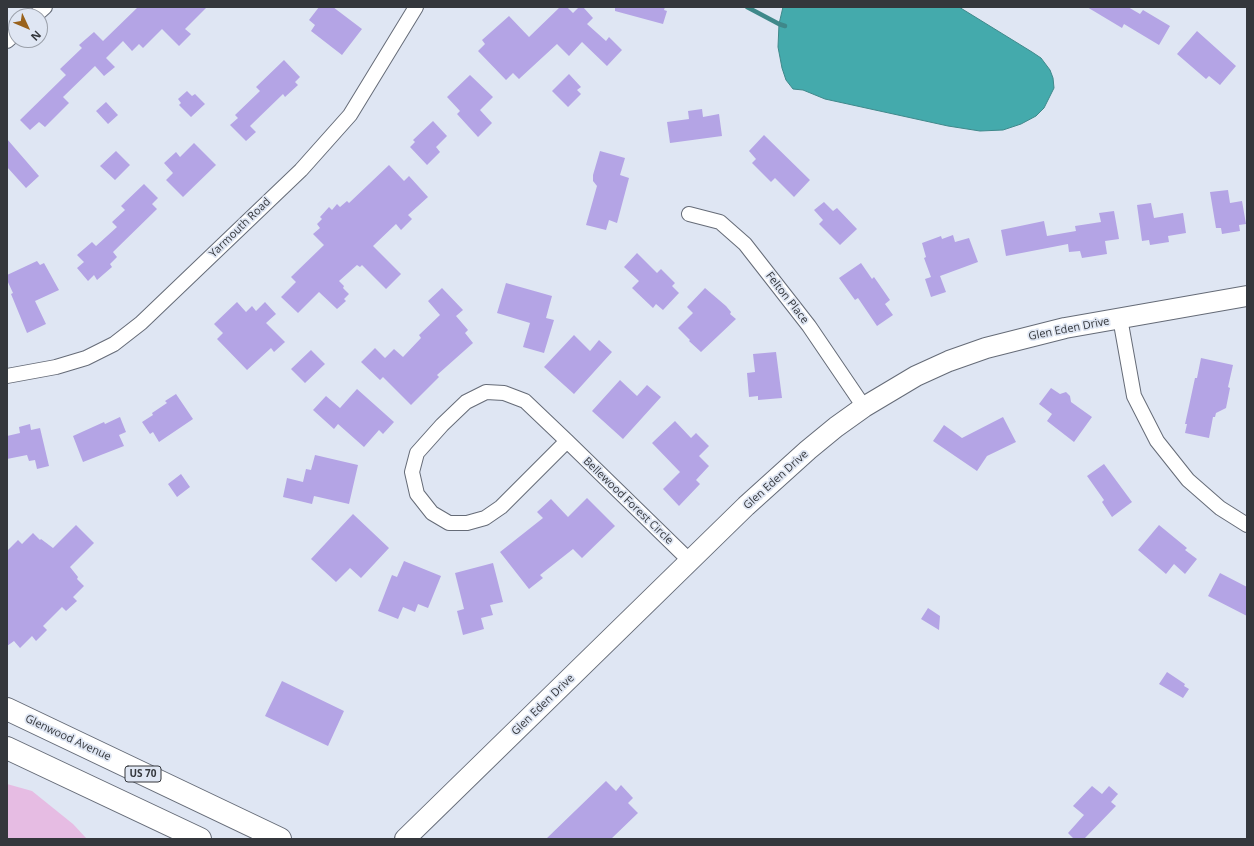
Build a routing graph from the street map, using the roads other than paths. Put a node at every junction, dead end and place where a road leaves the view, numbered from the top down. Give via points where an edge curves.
1 (416, 7) edge
2 (689, 214) dead end
3 (1247, 296) edge
4 (1120, 318) junction
5 (7, 376) edge
6 (864, 407) junction
7 (567, 441) junction
8 (1247, 525) edge
9 (690, 561) junction
10 (7, 710) edge
11 (7, 748) edge
12 (200, 839) edge
13 (280, 839) edge
14 (405, 839) edge

1 - 5 street, Yarmouth Road via 350,115 301,170 142,323 114,344 86,358 56,367
2 - 6 street, Felton Place via 720,222 745,244 809,326
3 - 4 main road, Glen Eden Drive
4 - 6 main road, Glen Eden Drive via 1065,328 986,348 916,376
4 - 8 street via 1134,396 1157,442 1188,480 1220,508
6 - 9 main road, Glen Eden Drive via 808,450
7 - 7 street, Bellewood Forest Circle via 525,401 504,393 486,392 466,402 417,453 412,472 417,494 432,513 449,523 467,524 485,518 501,507
7 - 9 street, Bellewood Forest Circle
9 - 14 main road, Glen Eden Drive
10 - 13 main road, Glenwood Avenue / US 70
11 - 12 main road

